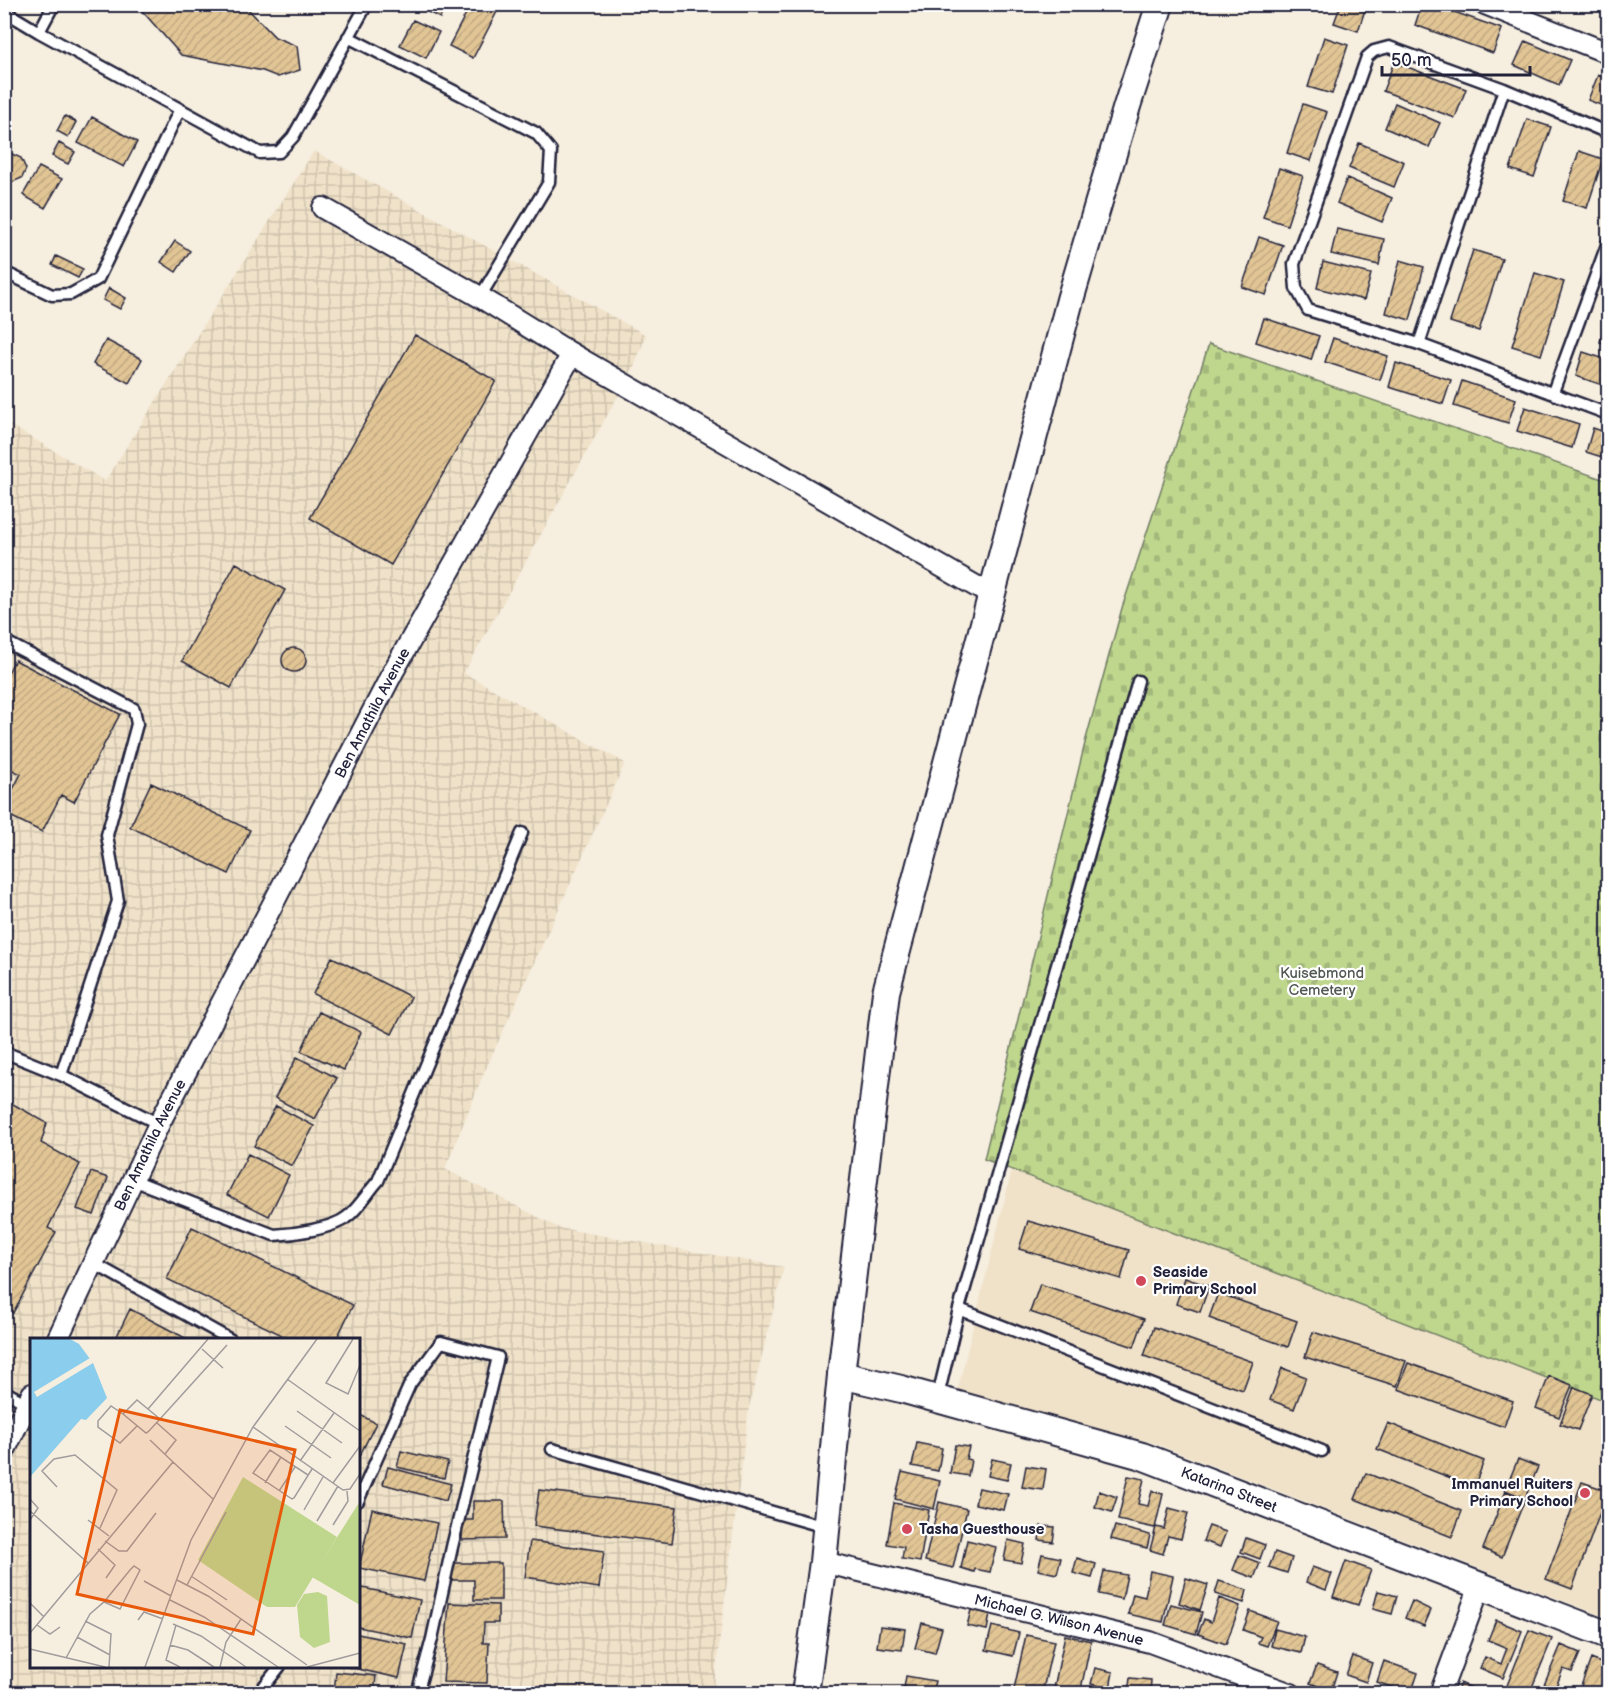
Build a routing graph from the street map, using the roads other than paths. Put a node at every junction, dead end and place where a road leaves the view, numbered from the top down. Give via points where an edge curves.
1 (54, 4) edge
2 (1160, 4) edge
3 (1485, 4) edge
4 (366, 5) edge
5 (4, 12) edge
6 (39, 32) junction
7 (348, 38) junction
8 (1608, 53) edge
9 (1504, 89) junction
10 (180, 109) junction
11 (1608, 133) edge
12 (323, 208) dead end
13 (1608, 242) edge
14 (4, 272) edge
15 (480, 297) junction
16 (1419, 344) junction
17 (572, 354) junction
18 (1552, 392) junction
19 (1608, 414) edge
20 (993, 596) junction
21 (4, 641) edge
22 (1138, 681) dead end
23 (522, 833) dead end
24 (4, 1052) edge
25 (61, 1075) junction
26 (159, 1124) junction
27 (133, 1180) junction
28 (93, 1263) junction
29 (959, 1309) junction
30 (58, 1338) edge
31 (227, 1338) edge
32 (841, 1375) junction
33 (4, 1391) edge
34 (29, 1399) edge
35 (937, 1400) junction
36 (552, 1449) dead end
37 (1322, 1451) dead end
38 (4, 1452) edge
39 (360, 1496) edge
40 (827, 1528) junction
41 (823, 1562) junction
42 (1480, 1586) junction
43 (1608, 1635) edge
44 (278, 1668) edge
45 (258, 1694) edge
46 (417, 1694) edge
47 (805, 1694) edge
48 (1291, 1694) edge
49 (1440, 1694) edge

1 - 6 lane
2 - 20 street via 1070,300
3 - 8 street
4 - 7 lane
5 - 6 lane
6 - 10 lane
7 - 10 lane via 293,137 279,152 260,153
7 - 15 lane via 536,133 551,151 549,182
9 - 11 lane
9 - 16 lane
9 - 16 lane via 1389,47 1374,51 1367,57 1294,264 1296,288 1308,309
10 - 14 lane via 98,279 71,294 52,295
12 - 15 street
13 - 18 lane
15 - 17 street
16 - 18 lane
17 - 20 street
17 - 26 street, Ben Amathila Avenue via 394,670
18 - 19 lane
20 - 32 street via 886,992
21 - 25 lane via 134,709 137,724 106,835 118,901
22 - 29 lane
23 - 27 lane via 378,1181 347,1218 321,1228 274,1235
24 - 25 lane
25 - 26 lane
26 - 27 street, Ben Amathila Avenue
27 - 28 street, Ben Amathila Avenue
28 - 30 street, Ben Amathila Avenue
28 - 31 lane
29 - 35 lane
29 - 37 lane
32 - 35 street, Katarina Street
32 - 40 street
33 - 34 lane
34 - 38 street
35 - 42 street, Katarina Street via 1142,1456
36 - 40 lane
39 - 46 lane via 410,1384 441,1342 498,1357
40 - 41 street
41 - 47 street
41 - 48 street, Michael G. Wilson Avenue via 1150,1642
42 - 43 street, Katarina Street
42 - 49 street
44 - 45 lane

